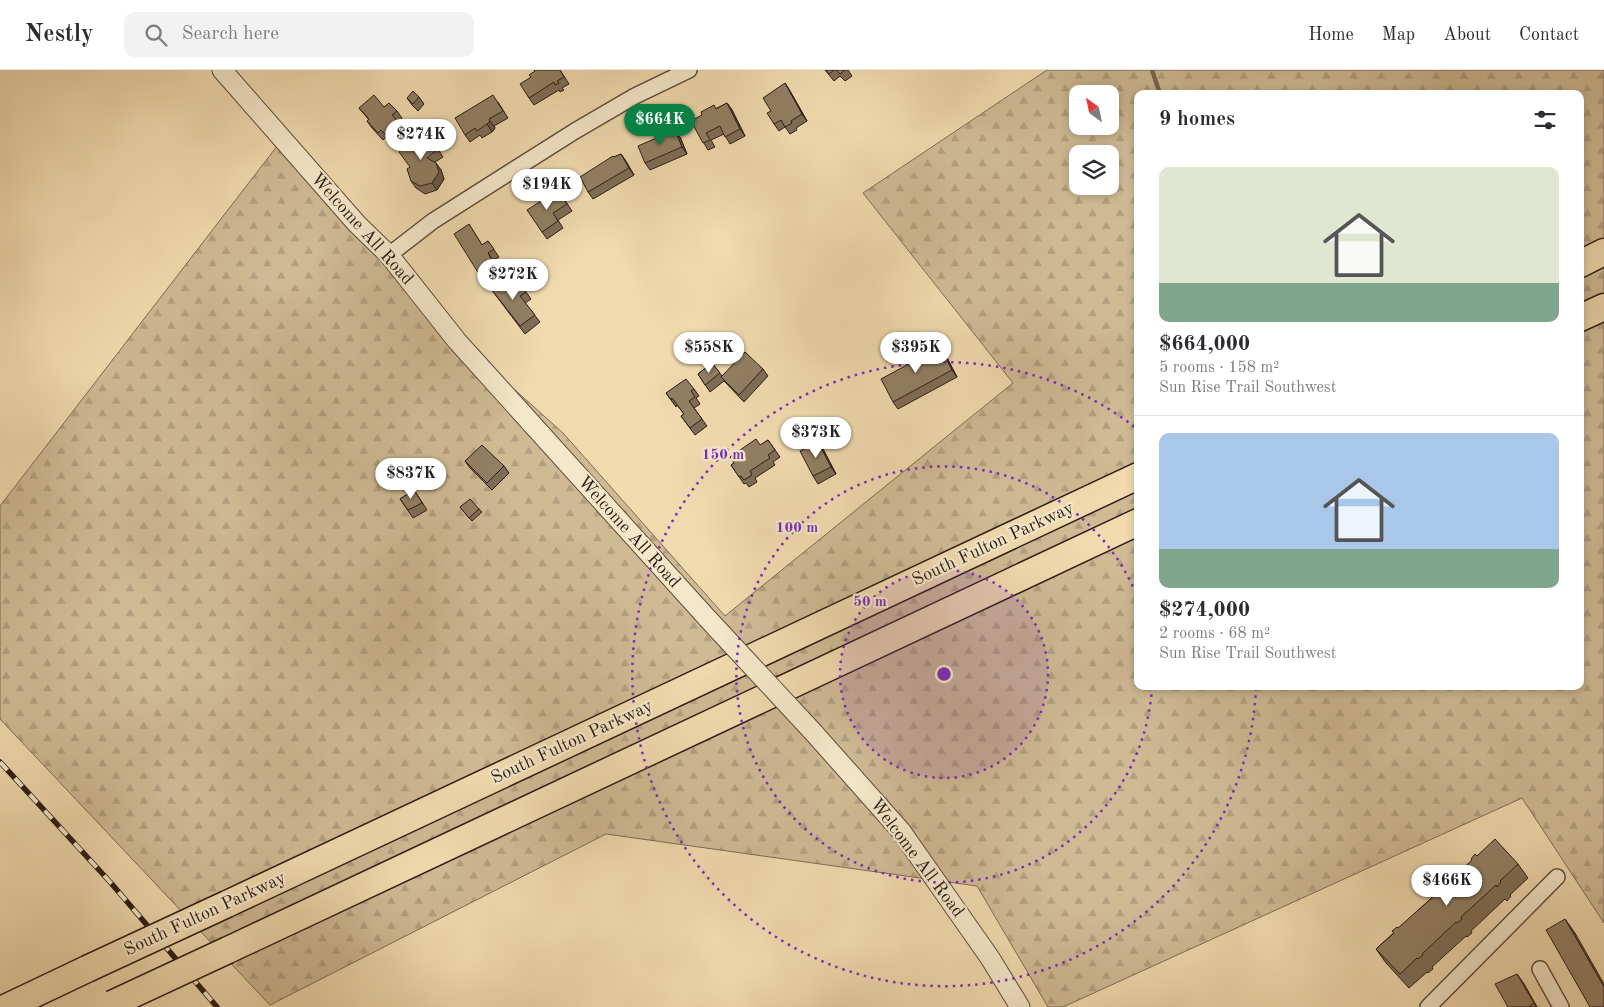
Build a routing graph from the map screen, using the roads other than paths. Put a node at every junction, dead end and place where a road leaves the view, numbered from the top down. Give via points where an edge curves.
1 (222, 70) edge
2 (689, 70) edge
3 (1604, 252) edge
4 (389, 255) junction
5 (1584, 262) edge
6 (1604, 262) edge
7 (1584, 270) edge
8 (1604, 307) edge
9 (1584, 316) edge
10 (1604, 319) edge
11 (1584, 326) edge
12 (1134, 478) edge
13 (1134, 524) edge
14 (1557, 877) dead end
15 (1540, 968) dead end
16 (109, 1005) edge
17 (6, 1007) edge
18 (1020, 1007) edge
19 (1428, 1007) edge
20 (1561, 1007) edge

1 - 4 street, Welcome All Road via 357,224
2 - 4 street via 635,96 575,131 433,221
3 - 5 highway
4 - 18 street, Welcome All Road, bridge via 457,342 901,830
6 - 7 highway
8 - 9 highway
10 - 11 highway
12 - 17 highway, South Fulton Parkway, bridge
13 - 16 highway, bridge
14 - 19 street
15 - 20 street

